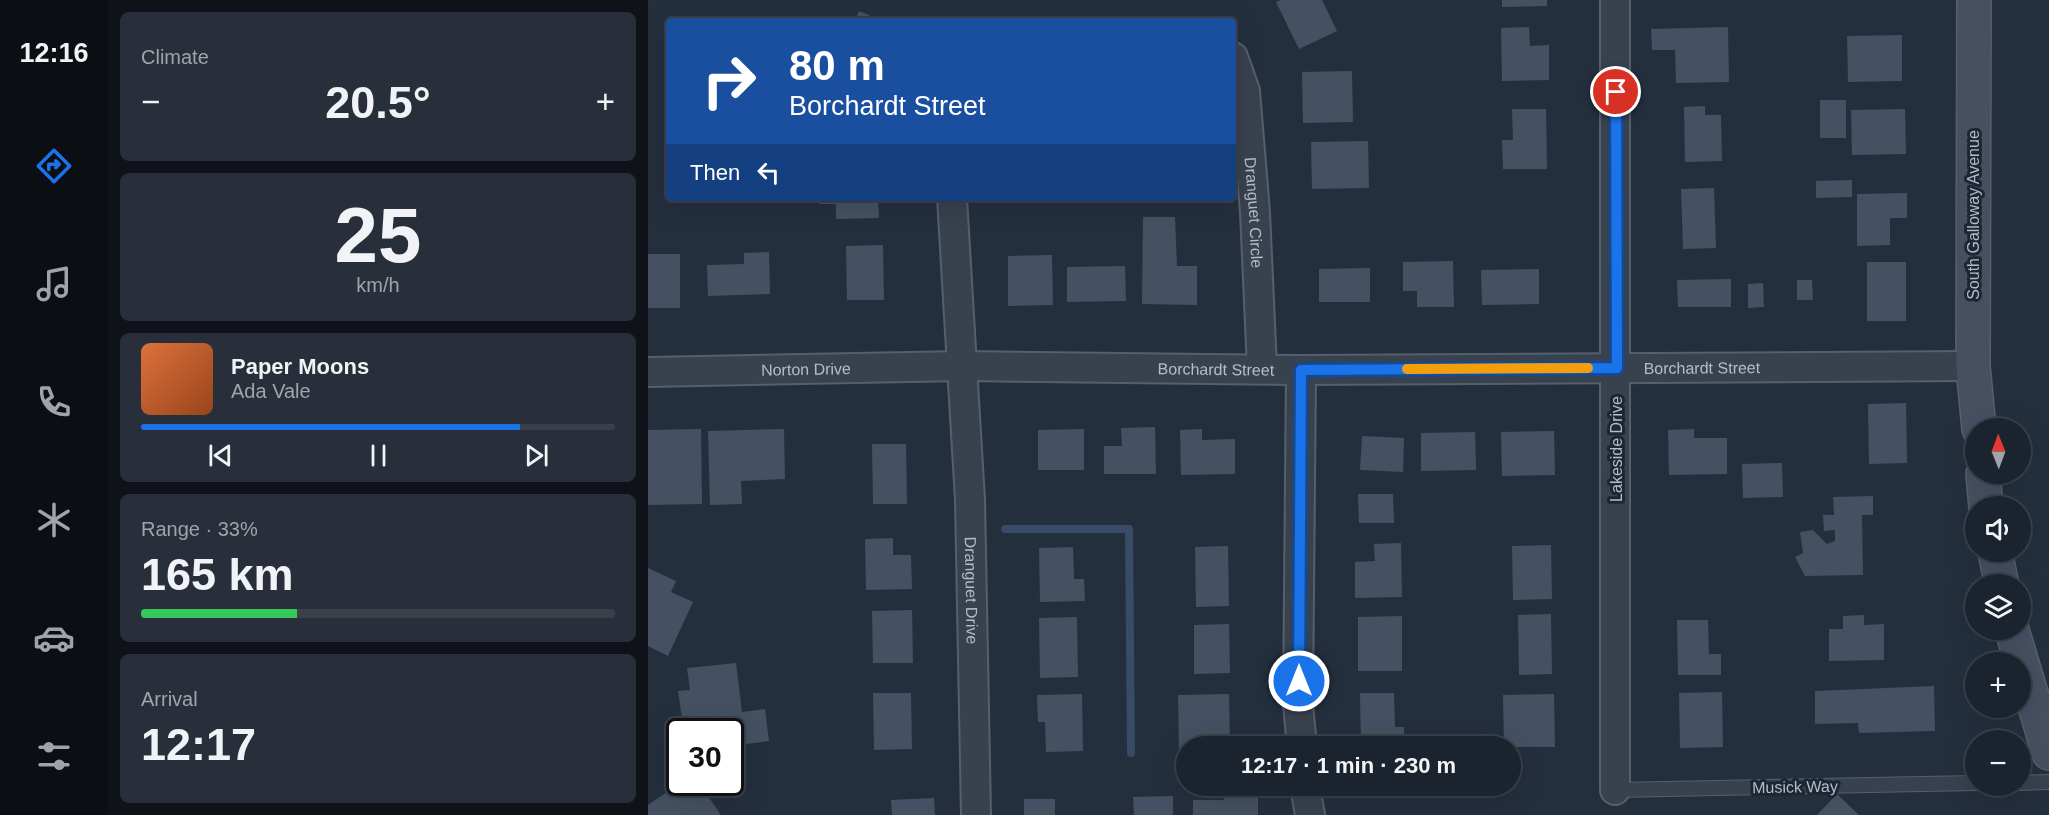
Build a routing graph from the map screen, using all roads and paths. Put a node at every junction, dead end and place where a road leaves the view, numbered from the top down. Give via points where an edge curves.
1 (1615, 0) edge
2 (1974, 0) edge
3 (1236, 66) edge
4 (952, 201) edge
5 (963, 366) junction
6 (1972, 366) junction
7 (1617, 368) junction
8 (1262, 369) junction
9 (1301, 370) junction
10 (648, 372) edge
11 (1978, 418) edge
12 (2015, 640) edge
13 (1301, 736) edge
14 (2049, 753) edge
15 (2049, 782) edge
16 (1965, 783) edge
17 (2031, 783) edge
18 (1615, 790) joint
19 (1307, 796) edge
20 (976, 815) edge
21 (1310, 815) edge

1 - 7 street, Lakeside Drive
2 - 6 main road, South Galloway Avenue
3 - 8 street, Dranguet Circle via 1245,91
4 - 5 street
5 - 8 street, Borchardt Street
5 - 10 street, Norton Drive
5 - 20 street, Dranguet Drive via 970,500
6 - 7 street, Borchardt Street
6 - 11 main road, South Galloway Avenue
7 - 9 street, Borchardt Street
7 - 18 street, Lakeside Drive
8 - 9 street, Borchardt Street
9 - 13 street
12 - 14 main road
15 - 17 lane
16 - 18 lane, Musick Way
19 - 21 street

